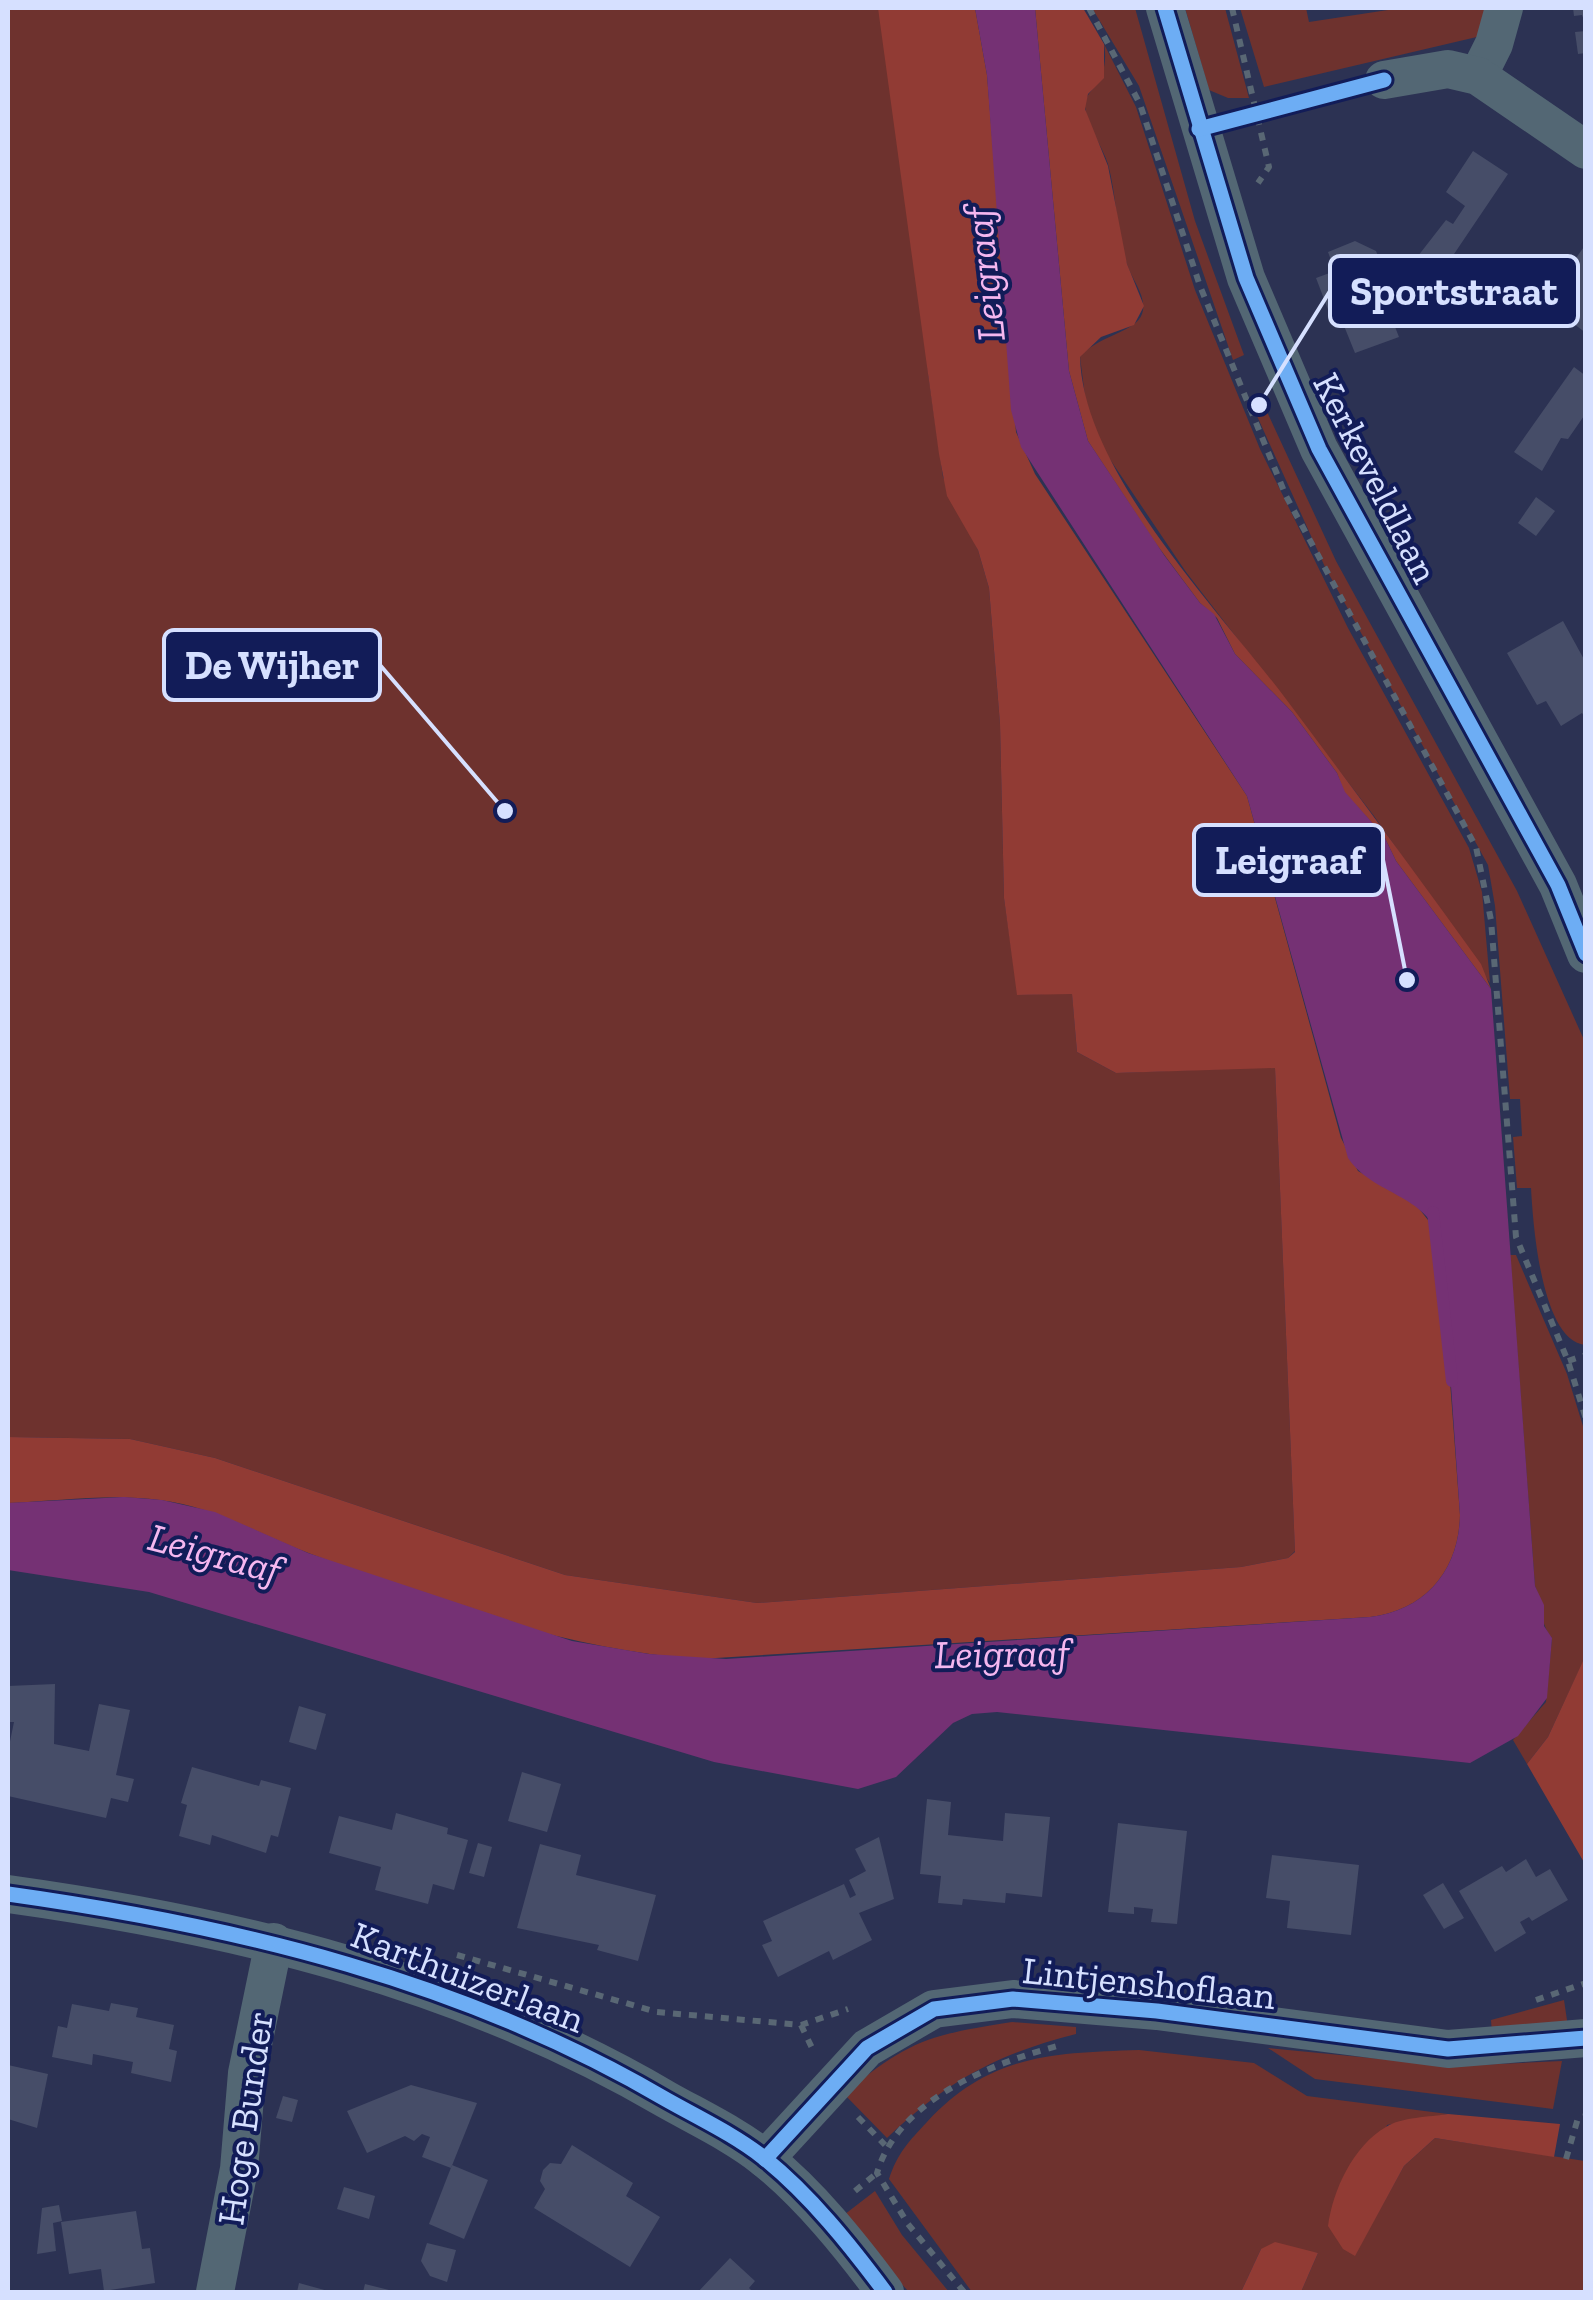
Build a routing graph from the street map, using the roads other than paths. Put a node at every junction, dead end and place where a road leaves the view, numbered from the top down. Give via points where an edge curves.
1 (1165, 8) edge
2 (1504, 8) edge
3 (1478, 76) junction
4 (1384, 80) dead end
5 (1586, 150) edge
6 (1586, 954) edge
7 (8, 1894) edge
8 (274, 1942) junction
9 (1586, 2038) edge
10 (765, 2159) junction
11 (215, 2292) edge
12 (885, 2292) edge

1 - 6 street, Kerkeveldlaan via 1246,278 1319,449 1558,885
2 - 3 street
3 - 4 street via 1448,69
3 - 5 street
7 - 8 street, Karthuizerlaan
8 - 10 street, Karthuizerlaan via 453,1998 542,2034
8 - 11 street, Hoge Bunder
9 - 10 street, Lintjenshoflaan via 1448,2049 1013,1999 934,2010 867,2048
10 - 12 street, Karthuizerlaan via 846,2240

